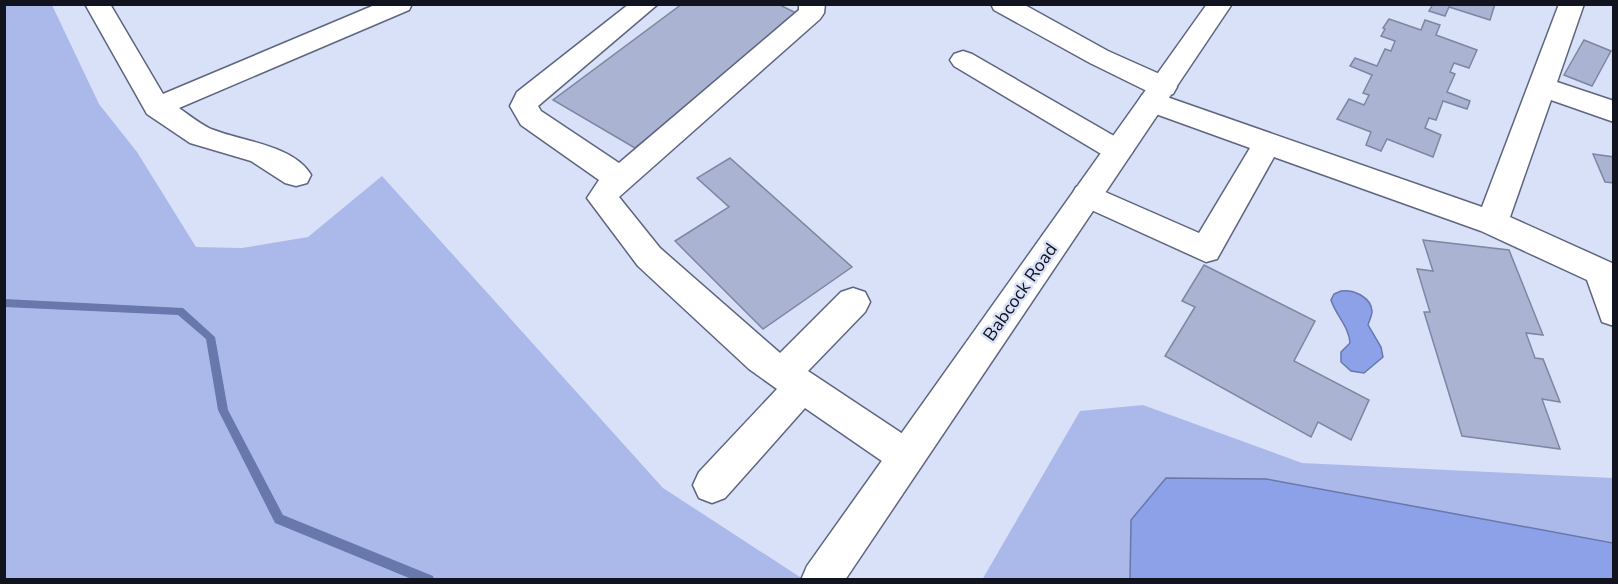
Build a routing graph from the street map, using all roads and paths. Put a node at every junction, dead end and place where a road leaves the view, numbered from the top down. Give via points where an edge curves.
1 (400, 4) edge
2 (646, 4) edge
3 (812, 4) edge
4 (1003, 4) edge
5 (1220, 4) edge
6 (1572, 4) edge
7 (108, 8) edge
8 (963, 60) dead end
9 (1543, 87) junction
10 (1157, 95) junction
11 (157, 106) junction
12 (1614, 112) edge
13 (1267, 143) junction
14 (1118, 151) junction
15 (296, 175) dead end
16 (620, 179) junction
17 (1087, 195) junction
18 (1492, 223) junction
19 (1608, 274) edge
20 (853, 302) dead end
21 (1614, 312) edge
22 (793, 379) junction
23 (905, 456) junction
24 (712, 485) dead end
25 (823, 576) edge

1 - 11 main road
2 - 16 main road via 527,99 524,106 531,118
3 - 16 main road via 811,13
4 - 10 main road via 1099,57
5 - 10 main road, Babcock Road
6 - 9 main road
7 - 11 main road
8 - 14 main road
9 - 12 main road
9 - 18 main road
10 - 13 main road
10 - 14 main road, Babcock Road
11 - 15 main road via 200,136 261,154
13 - 17 main road via 1206,250
13 - 18 main road
14 - 17 main road, Babcock Road
16 - 22 main road via 602,198 649,257 760,359
17 - 23 main road, Babcock Road
18 - 19 main road
19 - 21 main road
20 - 22 main road
22 - 23 main road
22 - 24 main road
23 - 25 main road, Babcock Road

